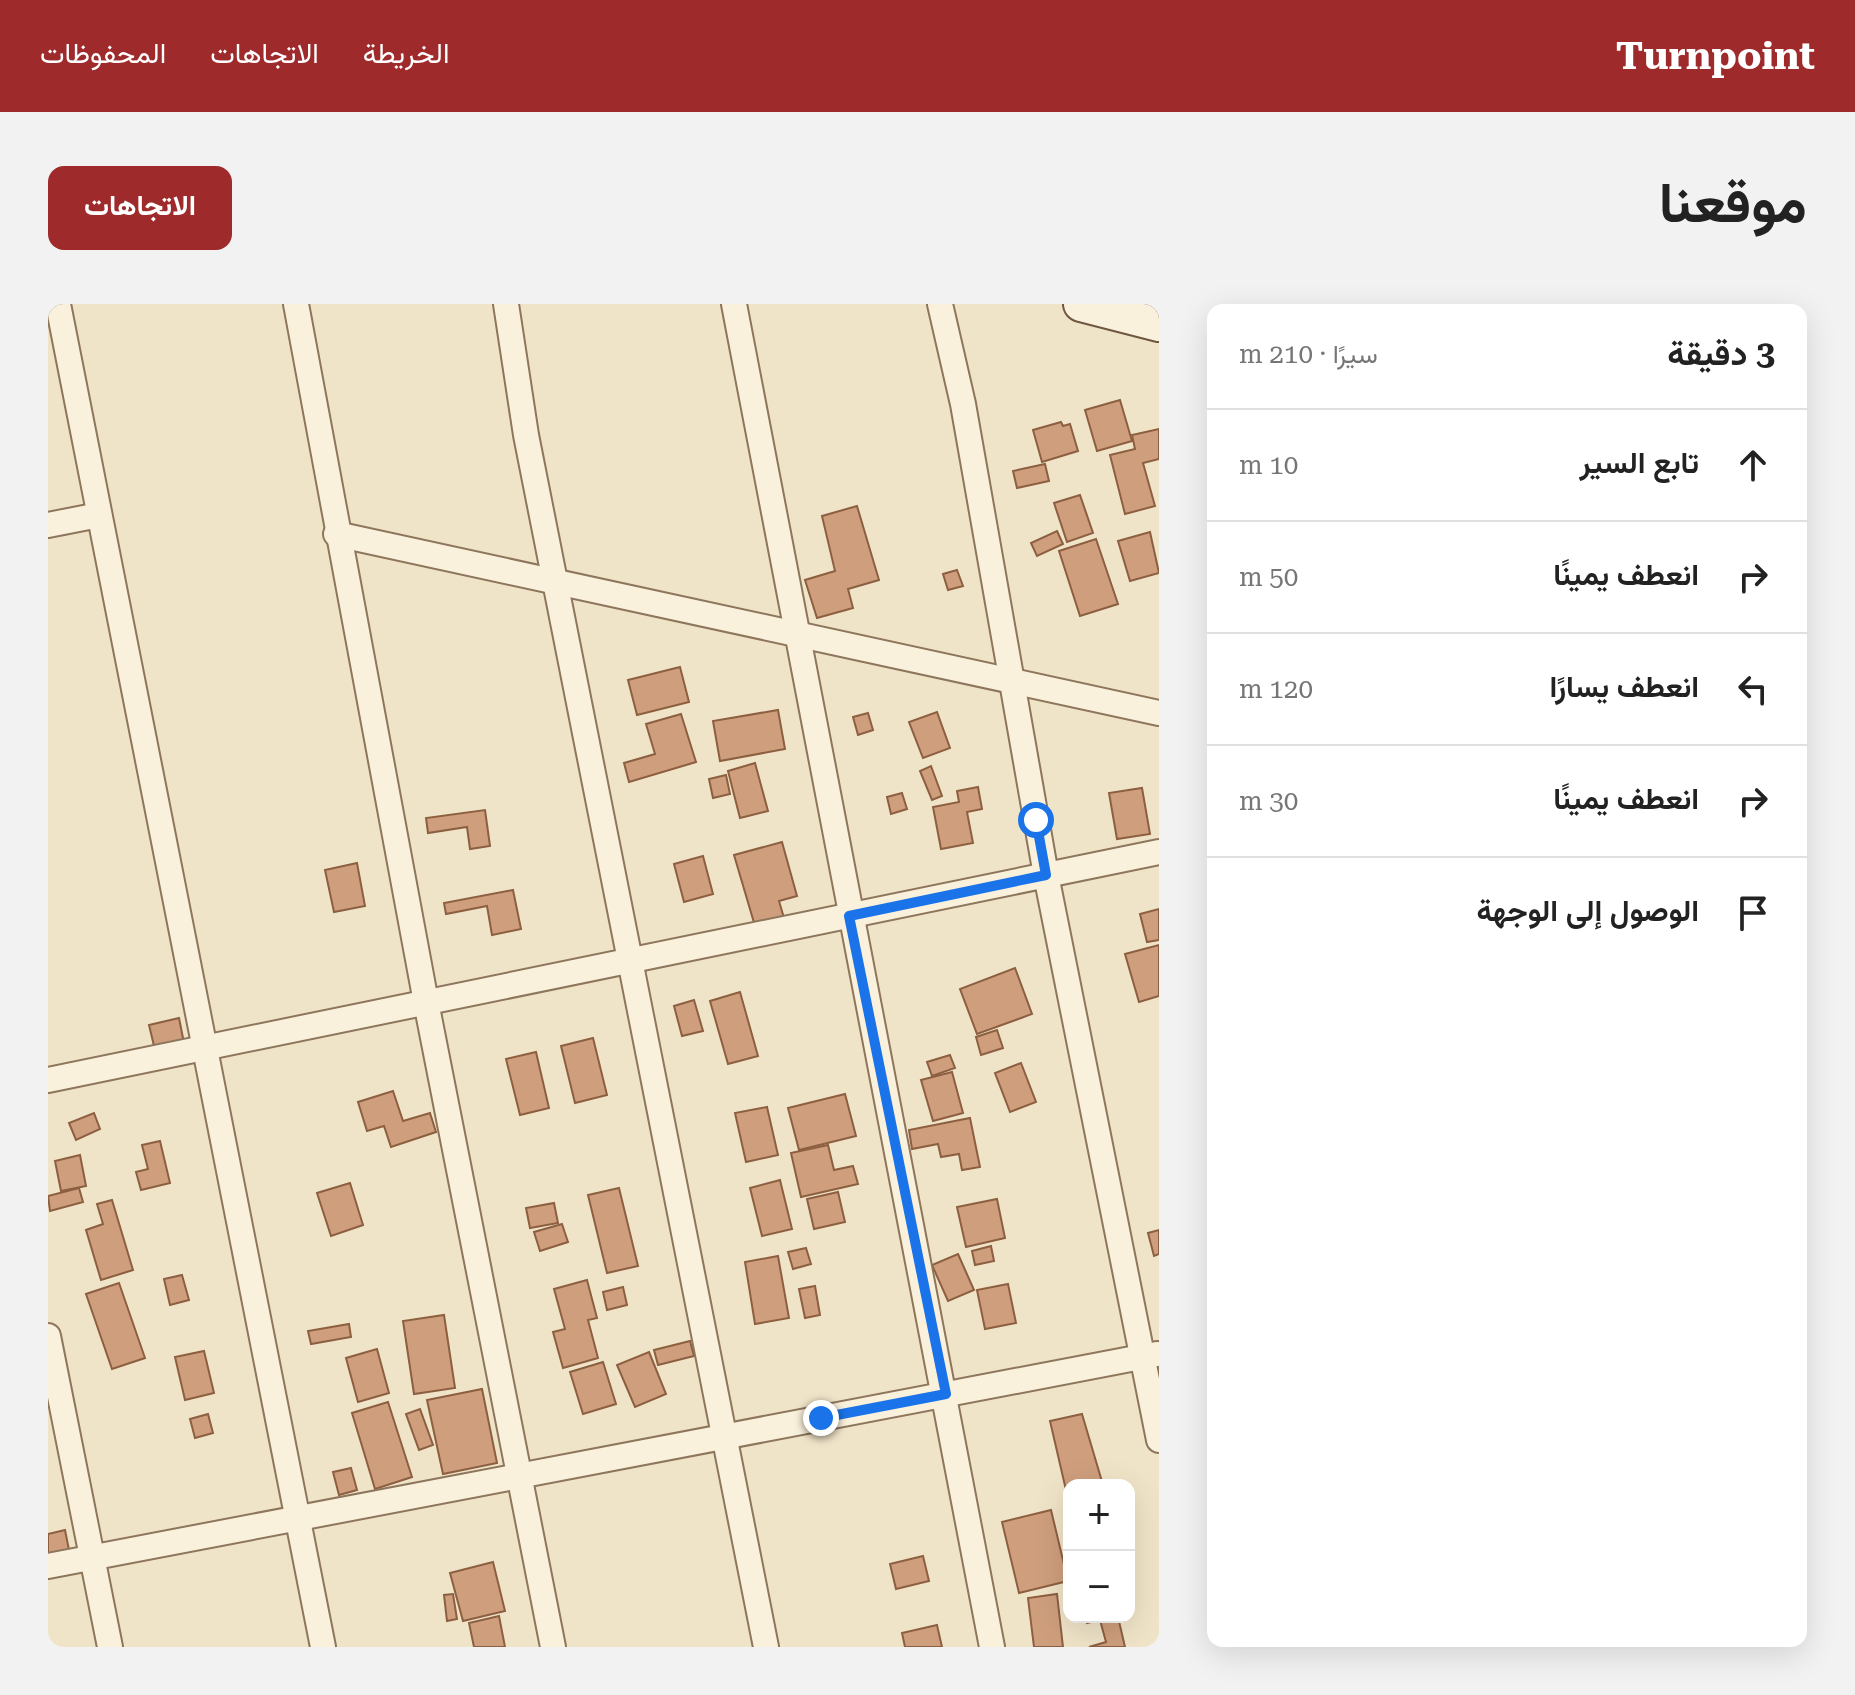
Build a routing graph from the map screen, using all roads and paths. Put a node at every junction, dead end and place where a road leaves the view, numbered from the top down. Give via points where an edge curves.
1 (58, 304) edge
2 (296, 304) edge
3 (506, 304) edge
4 (734, 304) edge
5 (940, 304) edge
6 (1081, 304) edge
7 (1159, 324) edge
8 (99, 515) junction
9 (48, 525) edge
10 (336, 534) junction
11 (554, 582) junction
12 (795, 634) junction
13 (1012, 681) junction
14 (1159, 713) edge
15 (1159, 852) edge
16 (1046, 875) junction
17 (849, 916) junction
18 (628, 961) junction
19 (426, 1002) junction
20 (202, 1048) junction
21 (48, 1080) edge
22 (48, 1336) edge
23 (1151, 1355) edge
24 (946, 1394) junction
25 (727, 1436) junction
26 (1159, 1440) edge
27 (522, 1476) junction
28 (299, 1518) junction
29 (93, 1558) junction
30 (48, 1566) edge
31 (110, 1647) edge
32 (323, 1647) edge
33 (553, 1647) edge
34 (766, 1647) edge
35 (992, 1647) edge

1 - 8 street
2 - 10 street
3 - 11 street
4 - 12 street
5 - 13 street
6 - 7 street
8 - 9 street
8 - 20 street
10 - 11 street
10 - 19 street
11 - 12 street
11 - 18 street
12 - 13 street
12 - 17 street
13 - 14 street
13 - 16 street
15 - 16 street
16 - 17 street
16 - 23 street
17 - 18 street
17 - 24 street
18 - 19 street
18 - 25 street
19 - 20 street
19 - 27 street
20 - 21 street
20 - 28 street
22 - 29 street
23 - 24 street
23 - 26 street
24 - 25 street
24 - 35 street
25 - 27 street
25 - 34 street
27 - 28 street
27 - 33 street
28 - 29 street
28 - 32 street
29 - 30 street
29 - 31 street

